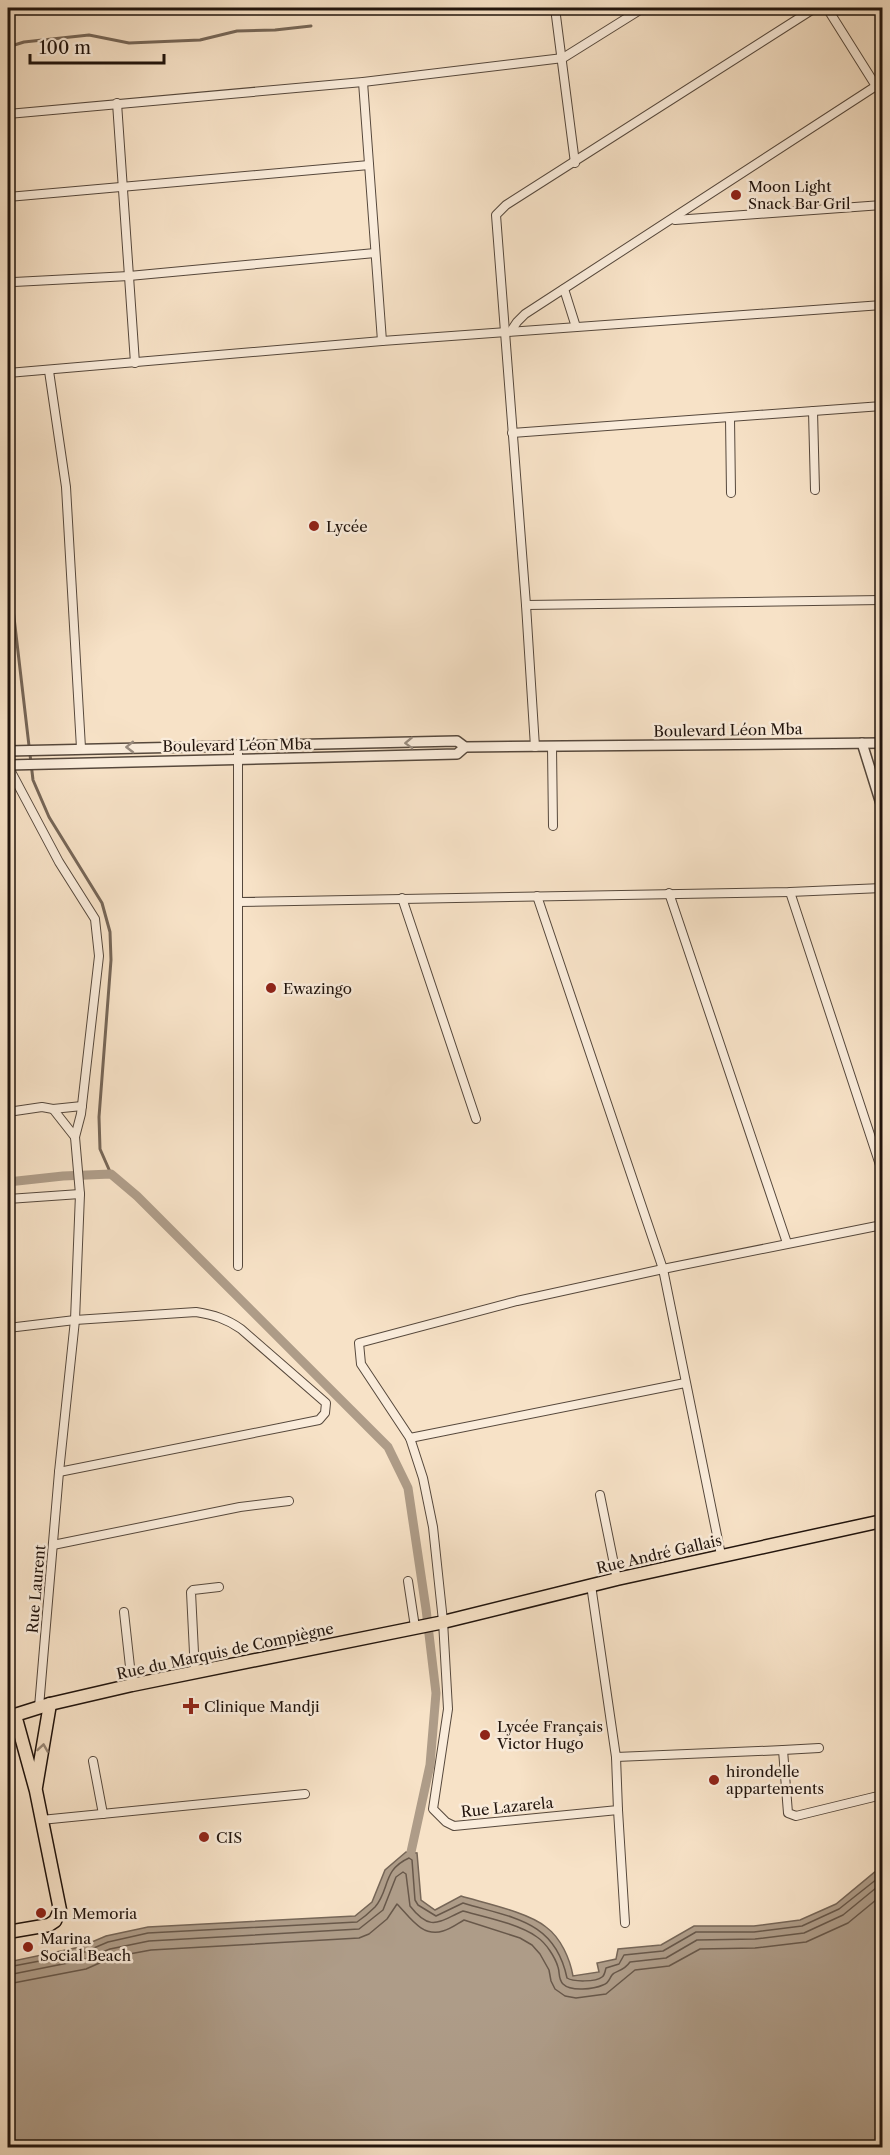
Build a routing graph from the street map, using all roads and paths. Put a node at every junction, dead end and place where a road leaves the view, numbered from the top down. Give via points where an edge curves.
1 (555, 8) edge
2 (643, 8) edge
3 (815, 8) edge
4 (827, 8) edge
5 (563, 58) junction
6 (363, 82) junction
7 (879, 86) edge
8 (117, 103) junction
9 (8, 114) edge
10 (575, 163) junction
11 (369, 165) junction
12 (122, 186) junction
13 (8, 197) edge
14 (882, 205) edge
15 (671, 220) junction
16 (375, 253) junction
17 (129, 276) junction
18 (8, 281) edge
19 (564, 289) junction
20 (882, 305) edge
21 (576, 327) junction
22 (508, 332) junction
23 (382, 341) junction
24 (135, 363) junction
25 (49, 371) junction
26 (8, 374) edge
27 (882, 406) edge
28 (813, 411) junction
29 (730, 418) junction
30 (512, 432) junction
31 (814, 490) dead end
32 (732, 493) dead end
33 (882, 600) edge
34 (526, 605) junction
35 (862, 743) junction
36 (882, 743) edge
37 (238, 744) junction
38 (465, 747) junction
39 (535, 747) junction
40 (552, 747) junction
41 (81, 748) junction
42 (8, 751) edge
43 (238, 760) junction
44 (8, 766) edge
45 (882, 807) edge
46 (553, 826) dead end
47 (882, 888) edge
48 (790, 892) junction
49 (669, 893) junction
50 (537, 896) junction
51 (402, 898) junction
52 (239, 902) junction
53 (82, 1106) junction
54 (53, 1109) junction
55 (8, 1112) edge
56 (476, 1119) dead end
57 (75, 1137) junction
58 (882, 1171) edge
59 (80, 1190) junction
60 (8, 1199) edge
61 (882, 1225) edge
62 (786, 1243) junction
63 (238, 1266) dead end
64 (663, 1269) junction
65 (75, 1320) junction
66 (8, 1328) edge
67 (685, 1383) junction
68 (410, 1438) junction
69 (59, 1472) junction
70 (600, 1495) dead end
71 (289, 1501) dead end
72 (882, 1521) edge
73 (53, 1545) junction
74 (721, 1555) junction
75 (617, 1579) junction
76 (408, 1581) dead end
77 (591, 1585) junction
78 (219, 1587) dead end
79 (124, 1612) dead end
80 (441, 1622) junction
81 (417, 1626) junction
82 (195, 1673) junction
83 (132, 1685) junction
84 (44, 1706) junction
85 (11, 1716) edge
86 (819, 1748) dead end
87 (783, 1750) junction
88 (616, 1757) junction
89 (93, 1761) dead end
90 (36, 1791) junction
91 (305, 1794) dead end
92 (882, 1795) edge
93 (618, 1810) junction
94 (103, 1814) junction
95 (41, 1820) junction
96 (625, 1923) dead end
97 (8, 1932) edge

1 - 5 street
2 - 5 street
3 - 10 street
4 - 7 street
5 - 6 street
5 - 10 street
6 - 8 street
6 - 11 street
7 - 15 street
8 - 9 street
8 - 12 street
10 - 22 street via 495,215
11 - 12 street
11 - 16 street
12 - 13 street
12 - 17 street
14 - 15 street
15 - 19 street
16 - 17 street
16 - 23 street
17 - 18 street
17 - 24 street
19 - 21 street
19 - 22 street via 520,318
20 - 21 street
21 - 22 street
22 - 23 street
22 - 30 street
23 - 24 street
24 - 25 street
25 - 26 street
25 - 41 street via 66,487
27 - 28 street
28 - 29 street
28 - 31 street
29 - 30 street
29 - 32 street
30 - 34 street
33 - 34 street
34 - 39 street
35 - 36 street, Boulevard Léon Mba
35 - 40 street, Boulevard Léon Mba
35 - 45 street
38 -> 37 street, Boulevard Léon Mba via 457,741
37 -> 41 street, Boulevard Léon Mba
37 - 43 street
38 - 39 street, Boulevard Léon Mba
38 - 43 street, Boulevard Léon Mba via 458,754
39 - 40 street, Boulevard Léon Mba
40 - 46 street
41 - 42 street, Boulevard Léon Mba
43 - 44 street, Boulevard Léon Mba
43 - 52 street
44 - 53 street, Rue Laurent via 59,862 95,919 99,956
47 - 48 street
48 - 49 street
48 - 58 street
49 - 50 street
49 - 62 street
50 - 51 street
50 - 64 street
51 - 52 street
51 - 56 street
52 - 63 street
53 - 54 street
53 - 57 street, Rue Laurent
54 - 55 street
54 - 57 street
57 - 59 street, Rue Laurent
59 - 60 street
59 - 65 street, Rue Laurent
61 - 62 street
62 - 64 street
64 - 67 street
64 - 68 street, Rue Lazarela via 517,1301 359,1343 361,1364
65 - 66 street
65 - 69 street, Rue Laurent
65 - 69 street via 196,1312 227,1319 326,1403 325,1413 319,1420
67 - 68 street
67 - 74 street
68 - 80 street, Rue Lazarela via 433,1527
69 - 73 street, Rue Laurent
70 - 75 street
71 - 73 street via 240,1507
72 - 74 main road, Rue André Gallais
73 - 84 street, Rue Laurent
74 - 75 main road, Rue André Gallais
75 - 77 main road, Rue André Gallais
76 - 81 street
77 - 80 main road, Rue André Gallais
77 - 88 street
78 - 82 street via 191,1592
79 - 83 street
80 - 81 main road, Rue du Marquis de Compiègne
80 - 93 street, Rue Lazarela via 448,1709 433,1809 438,1816 454,1826
81 - 82 main road, Rue du Marquis de Compiègne
82 - 83 main road, Rue du Marquis de Compiègne
83 - 84 main road, Rue du Marquis de Compiègne
84 - 85 main road, Rue du Marquis de Compiègne
90 -> 84 main road
85 - 90 main road
86 - 87 street
87 - 88 street
87 - 92 street via 788,1813 792,1815
88 - 93 street
89 - 94 street
90 - 95 main road
91 - 94 street
93 - 96 street
94 - 95 street
95 - 97 main road via 60,1910 49,1925

